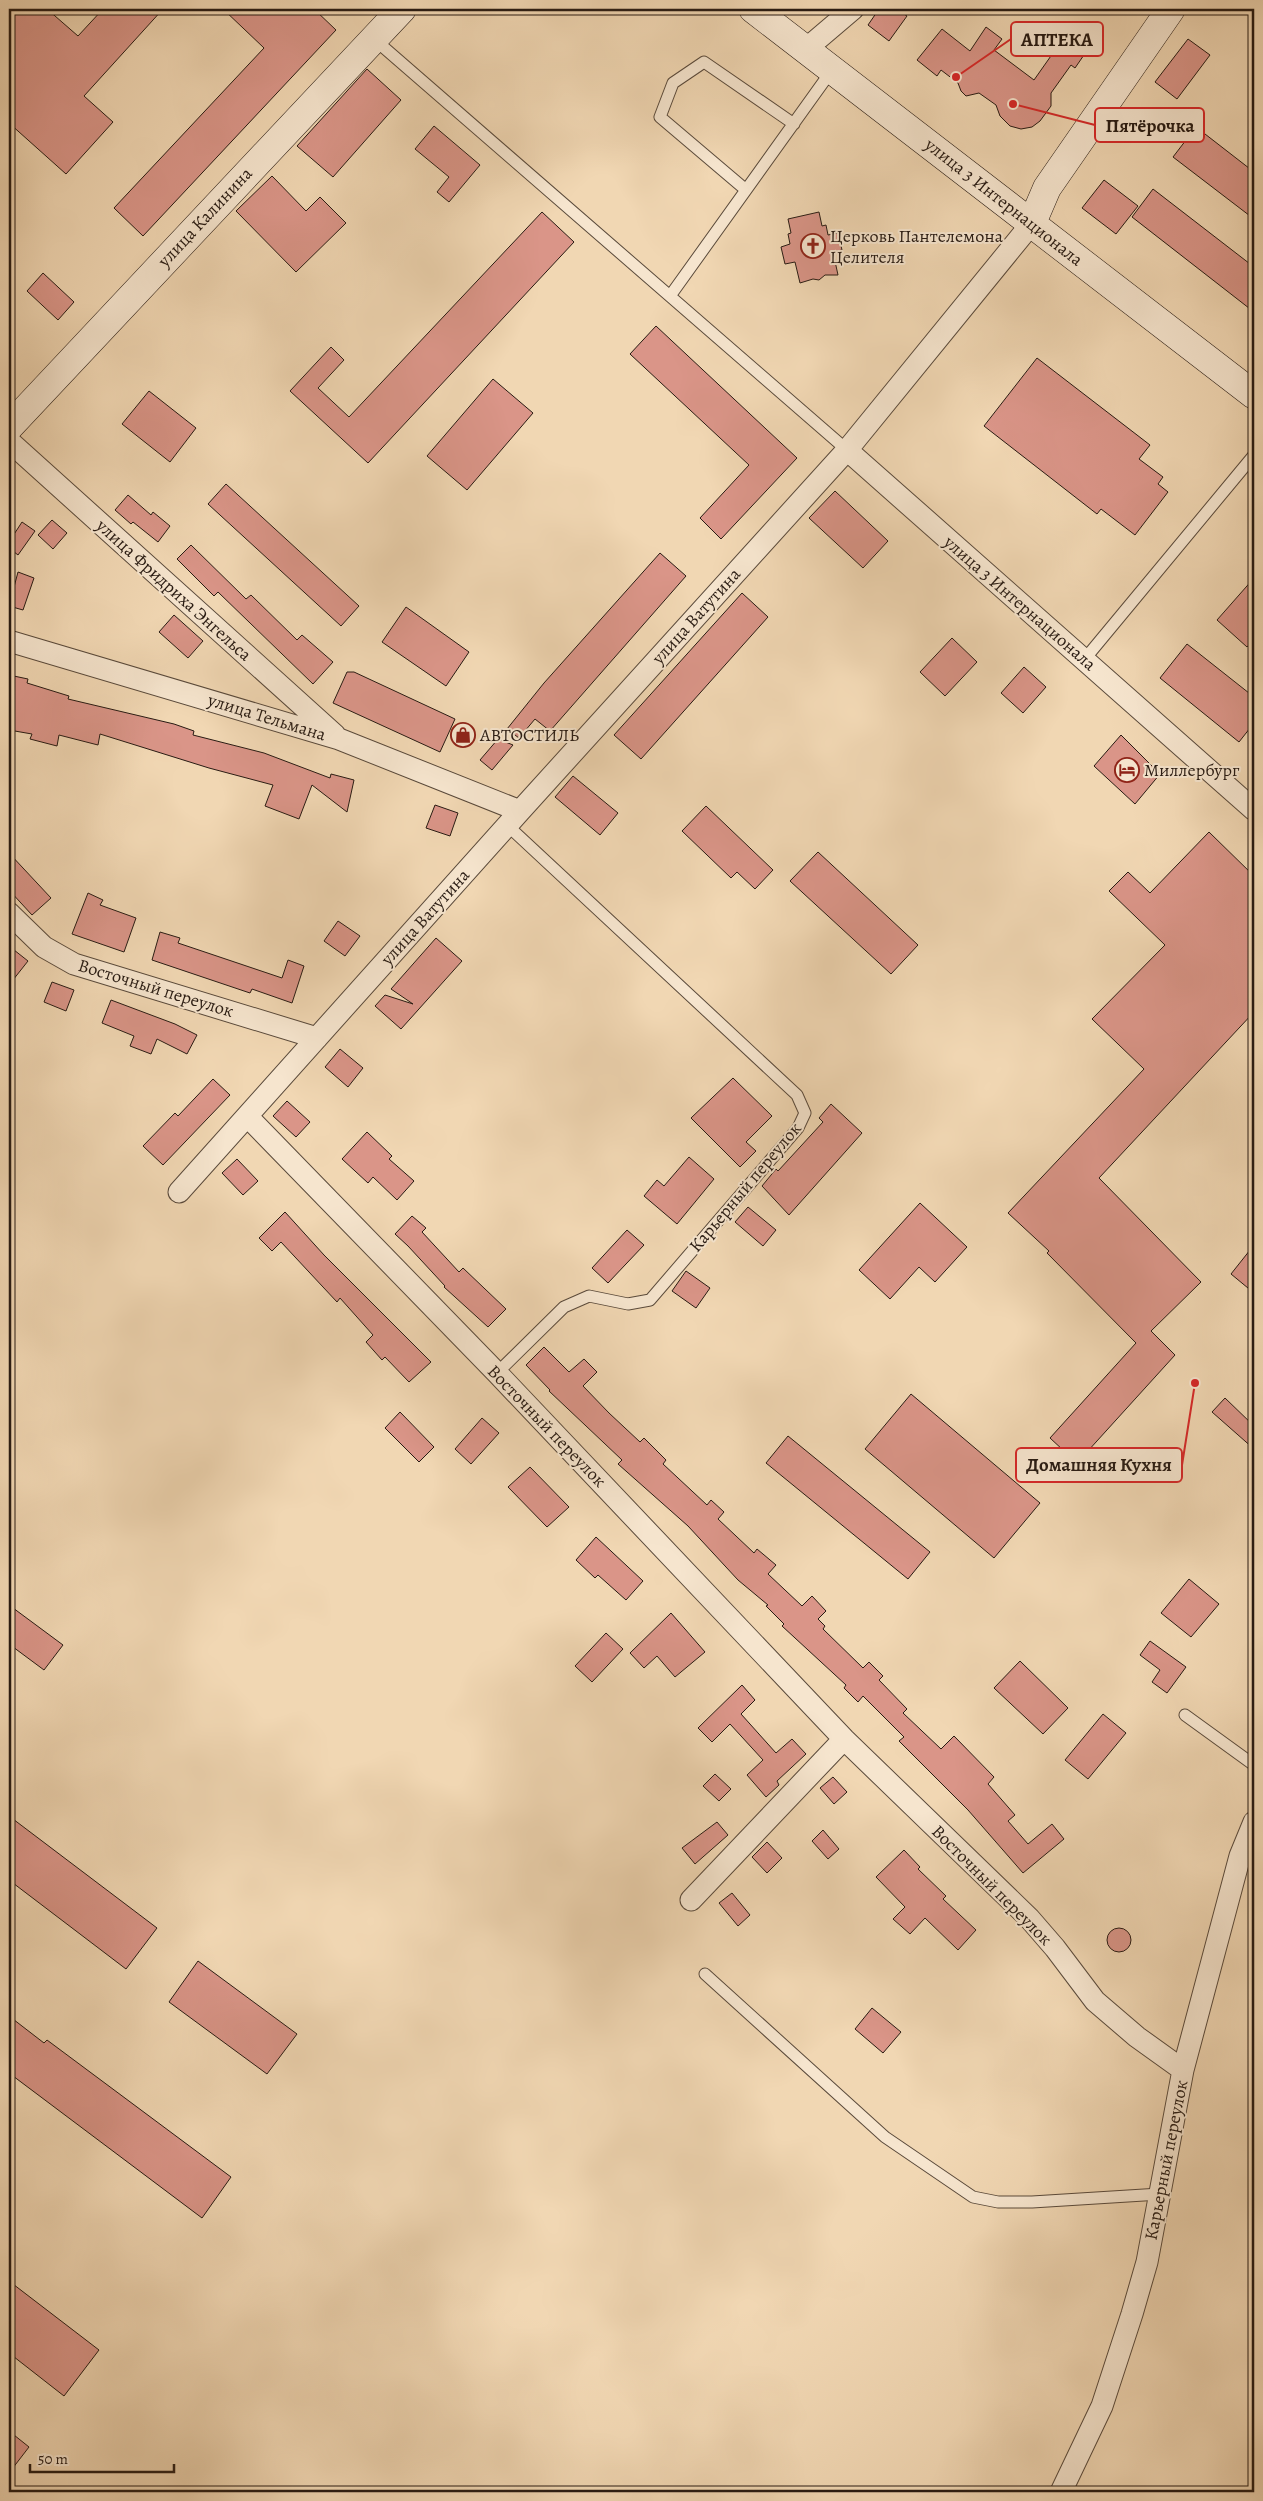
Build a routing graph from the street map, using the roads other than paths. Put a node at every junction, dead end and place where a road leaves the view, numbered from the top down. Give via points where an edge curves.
1 (402, 9) edge
2 (753, 9) edge
3 (853, 9) edge
4 (1171, 9) edge
5 (373, 38) junction
6 (806, 49) junction
7 (832, 69) junction
8 (794, 124) junction
9 (746, 190) junction
10 (1032, 223) junction
11 (670, 296) junction
12 (1254, 395) edge
13 (9, 427) edge
14 (9, 441) edge
15 (847, 450) junction
16 (1254, 455) edge
17 (9, 641) edge
18 (1084, 660) junction
19 (339, 739) junction
20 (1254, 810) edge
21 (513, 818) junction
22 (9, 913) edge
23 (317, 1038) junction
24 (247, 1116) junction
25 (180, 1192) dead end
26 (497, 1373) junction
27 (1185, 1715) dead end
28 (844, 1739) junction
29 (1254, 1765) edge
30 (1254, 1822) edge
31 (691, 1900) dead end
32 (705, 1974) dead end
33 (1183, 2070) junction
34 (1160, 2194) junction
35 (1061, 2492) edge

1 - 5 main road, улица Калинина
2 - 6 main road, улица 3 Интернационала
3 - 6 street
4 - 10 main road, улица Ватутина via 1047,188
5 - 11 lane
5 - 13 main road, улица Калинина
6 - 7 main road, улица 3 Интернационала
7 - 8 lane
7 - 10 main road, улица 3 Интернационала
8 - 9 lane
8 - 9 lane via 704,62 673,82 660,117
9 - 11 lane
10 - 12 main road, улица 3 Интернационала
10 - 15 street, улица Ватутина
11 - 15 lane
14 - 19 street, улица Фридриха Энгельса
15 - 18 street, улица 3 Интернационала
15 - 21 street, улица Ватутина
16 - 18 lane
17 - 19 street, улица Тельмана
18 - 20 street, улица 3 Интернационала
19 - 21 street, улица Тельмана
21 - 23 street, улица Ватутина
21 - 26 lane, Карьерный переулок via 796,1095 805,1113 798,1128 650,1300 628,1304 590,1296 564,1307
22 - 23 street, Восточный переулок via 44,947 74,964
23 - 24 street, улица Ватутина
24 - 25 street, улица Ватутина
24 - 26 street, Восточный переулок
26 - 28 street, Восточный переулок
27 - 29 lane
28 - 31 street
28 - 33 street, Восточный переулок via 1029,1918 1095,2001 1137,2038
30 - 33 street, Карьерный переулок via 1240,1856
32 - 34 lane via 885,2138 973,2197 998,2202 1032,2202
33 - 34 street, Карьерный переулок
34 - 35 street, Карьерный переулок via 1147,2262 1105,2397

